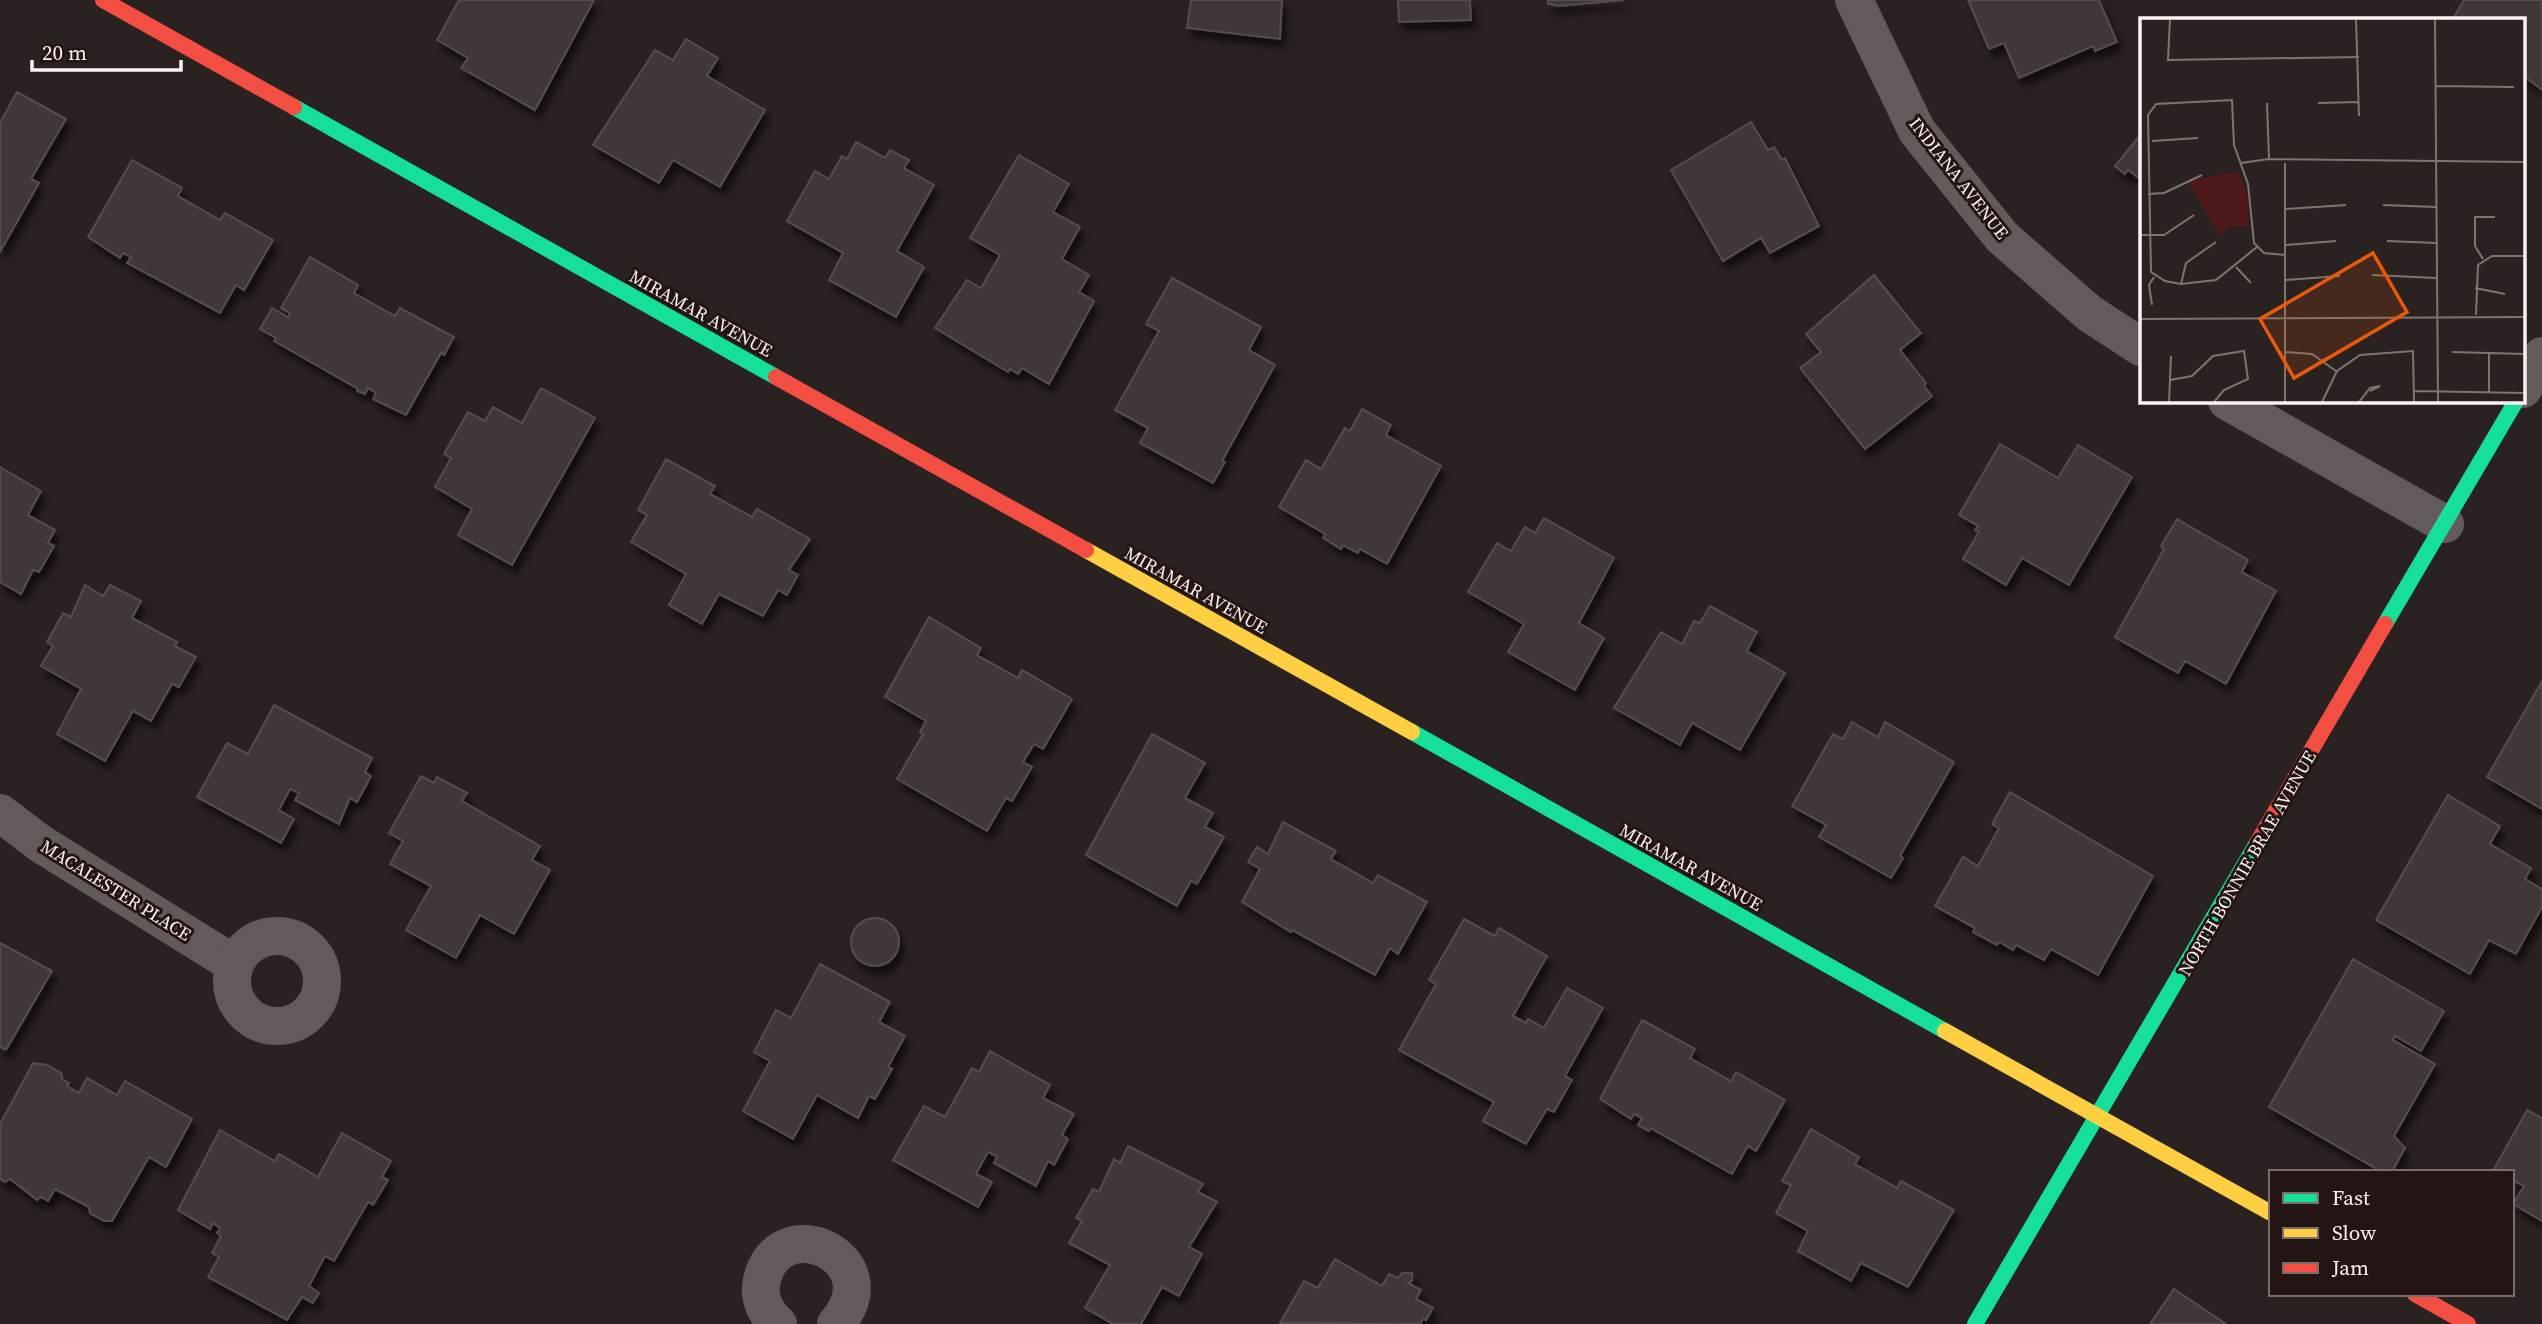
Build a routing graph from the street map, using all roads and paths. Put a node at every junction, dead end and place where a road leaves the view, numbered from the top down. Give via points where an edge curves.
1 (103, 0) edge
2 (1854, 0) edge
3 (2140, 346) edge
4 (2542, 356) edge
5 (2524, 387) edge
6 (2229, 402) edge
7 (2515, 402) edge
8 (2445, 524) junction
9 (0, 813) edge
10 (234, 964) dead end
11 (2098, 1116) junction
12 (2269, 1212) edge
13 (2419, 1296) edge
14 (850, 1320) edge
15 (778, 1324) edge
16 (1975, 1324) edge
17 (2468, 1324) edge

1 - 11 street, MIRAMAR AVENUE
2 - 3 street, INDIANA AVENUE via 1917,131 2002,237 2089,313
4 - 5 street
6 - 8 street
7 - 8 street, NORTH BONNIE BRAE AVENUE
8 - 11 street, NORTH BONNIE BRAE AVENUE
9 - 10 street, MACALESTER PLACE via 41,844
11 - 12 street, MIRAMAR AVENUE
11 - 16 street, NORTH BONNIE BRAE AVENUE
13 - 17 street
14 - 15 street via 851,1277 829,1249 812,1243 794,1244 766,1266 762,1301

